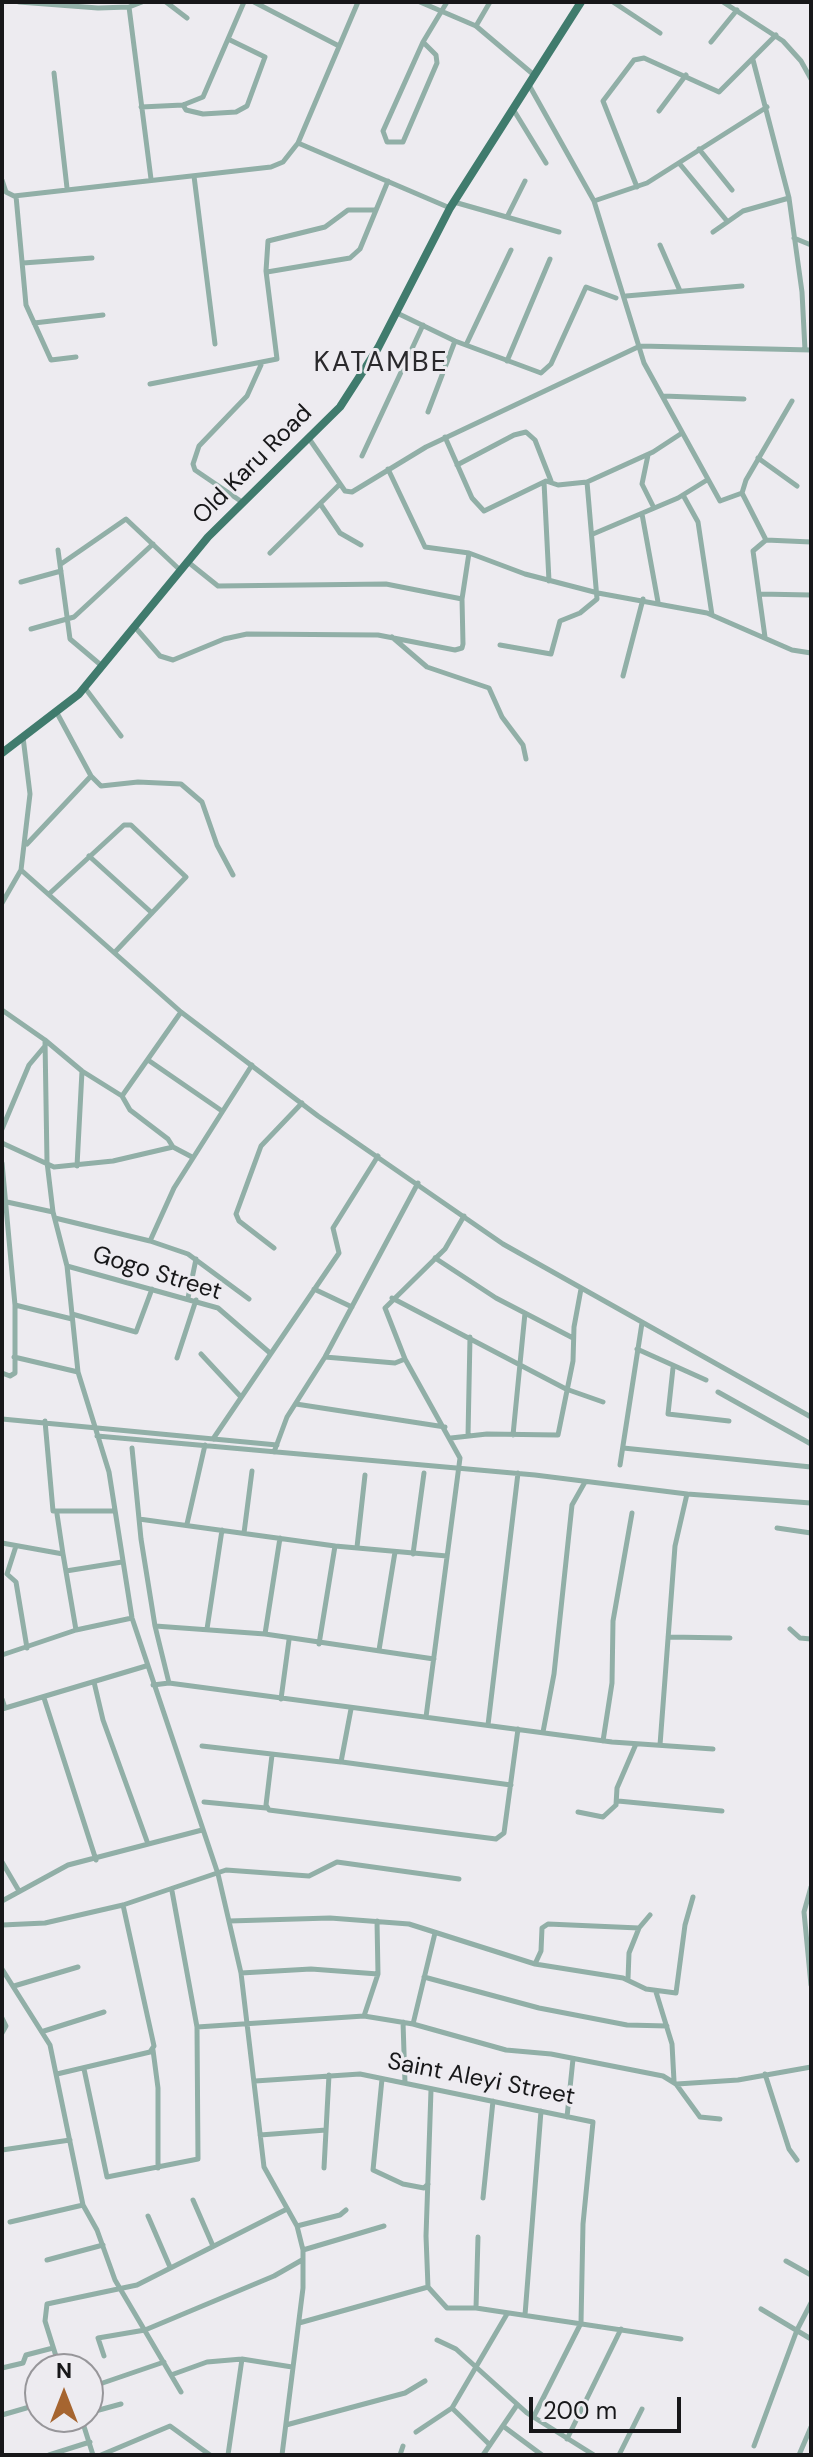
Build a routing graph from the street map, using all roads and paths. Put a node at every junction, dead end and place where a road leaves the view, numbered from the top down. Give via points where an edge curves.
1 (19, 2) edge
2 (142, 2) edge
3 (166, 2) edge
4 (244, 2) edge
5 (254, 2) edge
6 (358, 2) edge
7 (420, 2) edge
8 (447, 2) edge
9 (490, 2) edge
10 (581, 2) edge
11 (613, 2) edge
12 (723, 2) edge
13 (69, 5) edge
14 (129, 7) junction
15 (737, 10) junction
16 (439, 12) junction
17 (187, 18) dead end
18 (476, 26) junction
19 (660, 33) dead end
20 (776, 35) junction
21 (228, 39) junction
22 (423, 42) junction
23 (711, 42) dead end
24 (339, 46) junction
25 (753, 59) junction
26 (54, 73) dead end
27 (686, 75) junction
28 (811, 79) edge
29 (531, 80) junction
30 (183, 105) junction
31 (141, 107) junction
32 (767, 107) junction
33 (513, 108) junction
34 (659, 111) dead end
35 (298, 143) junction
36 (699, 149) junction
37 (546, 163) dead end
38 (679, 163) junction
39 (194, 176) junction
40 (151, 179) junction
41 (2, 180) edge
42 (388, 181) junction
43 (525, 181) dead end
44 (637, 187) junction
45 (67, 188) junction
46 (732, 190) dead end
47 (16, 196) junction
48 (789, 198) junction
49 (594, 201) junction
50 (452, 205) junction
51 (374, 210) junction
52 (507, 217) junction
53 (727, 221) junction
54 (559, 232) dead end
55 (713, 232) dead end
56 (794, 238) junction
57 (660, 245) dead end
58 (811, 245) edge
59 (511, 250) dead end
60 (92, 258) dead end
61 (550, 259) dead end
62 (23, 263) junction
63 (266, 271) junction
64 (742, 286) dead end
65 (680, 291) junction
66 (626, 296) junction
67 (616, 298) dead end
68 (396, 312) junction
69 (103, 315) dead end
70 (34, 323) junction
71 (423, 325) junction
72 (455, 341) junction
73 (215, 344) dead end
74 (466, 345) junction
75 (640, 346) junction
76 (808, 350) edge
77 (76, 357) dead end
78 (507, 361) junction
79 (261, 364) junction
80 (150, 384) dead end
81 (662, 396) junction
82 (744, 399) dead end
83 (792, 401) dead end
84 (428, 412) dead end
85 (682, 433) junction
86 (445, 437) junction
87 (310, 440) junction
88 (649, 454) junction
89 (362, 456) dead end
90 (758, 458) junction
91 (457, 465) junction
92 (388, 469) junction
93 (707, 480) junction
94 (547, 482) junction
95 (587, 482) junction
96 (340, 484) junction
97 (797, 486) dead end
98 (742, 493) junction
99 (683, 495) junction
100 (243, 503) junction
101 (321, 505) junction
102 (654, 508) junction
103 (642, 514) junction
104 (593, 534) junction
105 (766, 540) junction
106 (811, 542) edge
107 (153, 544) junction
108 (361, 545) dead end
109 (58, 550) dead end
110 (270, 553) dead end
111 (469, 553) junction
112 (188, 561) junction
113 (61, 567) junction
114 (180, 570) junction
115 (549, 581) junction
116 (21, 582) dead end
117 (598, 593) junction
118 (759, 594) junction
119 (811, 595) edge
120 (462, 599) junction
121 (643, 599) junction
122 (658, 602) junction
123 (712, 615) junction
124 (67, 619) junction
125 (134, 626) junction
126 (31, 629) dead end
127 (392, 637) junction
128 (766, 638) junction
129 (500, 645) dead end
130 (811, 653) edge
131 (102, 666) junction
132 (623, 676) dead end
133 (85, 688) junction
134 (57, 713) junction
135 (121, 736) dead end
136 (23, 737) junction
137 (2, 753) edge
138 (526, 759) dead end
139 (91, 776) junction
140 (25, 846) junction
141 (89, 856) junction
142 (21, 870) junction
143 (233, 875) dead end
144 (49, 894) junction
145 (2, 903) edge
146 (152, 913) junction
147 (115, 952) junction
148 (2, 1010) edge
149 (181, 1012) junction
150 (45, 1043) junction
151 (148, 1060) junction
152 (252, 1065) junction
153 (82, 1071) junction
154 (122, 1096) junction
155 (302, 1103) junction
156 (222, 1111) junction
157 (2, 1129) edge
158 (2, 1143) edge
159 (173, 1147) junction
160 (378, 1156) junction
161 (192, 1157) junction
162 (2, 1163) edge
163 (47, 1166) junction
164 (77, 1166) junction
165 (418, 1183) junction
166 (4, 1192) edge
167 (7, 1202) junction
168 (54, 1215) junction
169 (464, 1216) junction
170 (2, 1240) edge
171 (150, 1241) junction
172 (10, 1243) junction
173 (274, 1248) dead end
174 (435, 1258) junction
175 (196, 1259) junction
176 (67, 1266) junction
177 (152, 1289) junction
178 (314, 1289) junction
179 (581, 1289) junction
180 (188, 1298) junction
181 (392, 1298) junction
182 (249, 1299) dead end
183 (196, 1300) junction
184 (15, 1305) junction
185 (352, 1307) junction
186 (525, 1313) junction
187 (72, 1316) junction
188 (642, 1323) junction
189 (470, 1337) junction
190 (573, 1338) junction
191 (637, 1349) junction
192 (270, 1353) junction
193 (201, 1354) dead end
194 (14, 1357) junction
195 (325, 1357) junction
196 (177, 1358) dead end
197 (405, 1359) junction
198 (521, 1364) junction
199 (673, 1368) junction
200 (78, 1372) junction
201 (2, 1373) edge
202 (706, 1380) dead end
203 (566, 1389) junction
204 (718, 1392) dead end
205 (241, 1397) junction
206 (603, 1402) dead end
207 (296, 1404) junction
208 (811, 1417) edge
209 (2, 1419) edge
210 (45, 1421) junction
211 (729, 1421) dead end
212 (94, 1426) junction
213 (445, 1427) junction
214 (513, 1435) junction
215 (97, 1436) junction
216 (468, 1436) junction
217 (451, 1438) junction
218 (209, 1442) junction
219 (811, 1444) edge
220 (277, 1445) junction
221 (132, 1448) dead end
222 (623, 1448) junction
223 (274, 1452) junction
224 (620, 1465) dead end
225 (811, 1467) edge
226 (457, 1468) junction
227 (252, 1471) dead end
228 (424, 1473) dead end
229 (518, 1473) junction
230 (365, 1475) dead end
231 (586, 1481) junction
232 (687, 1494) junction
233 (811, 1503) edge
234 (113, 1511) junction
235 (632, 1513) dead end
236 (57, 1514) junction
237 (139, 1519) junction
238 (187, 1524) junction
239 (777, 1528) dead end
240 (222, 1530) junction
241 (244, 1533) junction
242 (811, 1533) edge
243 (280, 1538) junction
244 (2, 1543) edge
245 (16, 1546) junction
246 (335, 1546) junction
247 (357, 1547) junction
248 (395, 1552) junction
249 (63, 1554) junction
250 (413, 1554) junction
251 (447, 1556) junction
252 (122, 1562) junction
253 (66, 1571) junction
254 (132, 1618) junction
255 (155, 1626) junction
256 (207, 1629) junction
257 (790, 1629) dead end
258 (76, 1630) junction
259 (265, 1634) junction
260 (668, 1637) junction
261 (730, 1638) dead end
262 (811, 1639) edge
263 (289, 1640) junction
264 (319, 1644) junction
265 (27, 1648) junction
266 (379, 1650) junction
267 (2, 1655) edge
268 (434, 1659) junction
269 (146, 1666) junction
270 (94, 1682) junction
271 (169, 1683) junction
272 (153, 1685) junction
273 (44, 1698) junction
274 (2, 1699) edge
275 (281, 1699) junction
276 (4, 1709) edge
277 (351, 1709) junction
278 (426, 1717) junction
279 (488, 1725) junction
280 (518, 1729) junction
281 (543, 1732) junction
282 (603, 1741) junction
283 (636, 1744) junction
284 (660, 1745) junction
285 (202, 1746) dead end
286 (713, 1749) dead end
287 (272, 1755) junction
288 (341, 1762) junction
289 (511, 1785) junction
290 (618, 1801) junction
291 (204, 1802) dead end
292 (266, 1808) junction
293 (722, 1811) dead end
294 (578, 1812) dead end
295 (202, 1830) junction
296 (148, 1844) junction
297 (96, 1860) junction
298 (2, 1862) edge
299 (218, 1874) junction
300 (459, 1879) dead end
301 (811, 1887) edge
302 (19, 1891) junction
303 (172, 1891) junction
304 (693, 1897) dead end
305 (2, 1901) edge
306 (123, 1905) junction
307 (650, 1915) dead end
308 (229, 1921) junction
309 (377, 1921) junction
310 (2, 1925) edge
311 (639, 1928) junction
312 (435, 1933) junction
313 (808, 1935) edge
314 (535, 1964) junction
315 (78, 1967) dead end
316 (2, 1969) edge
317 (241, 1973) junction
318 (378, 1974) junction
319 (424, 1977) junction
320 (628, 1979) junction
321 (811, 1985) edge
322 (14, 1986) junction
323 (656, 1992) junction
324 (104, 2012) dead end
325 (364, 2016) junction
326 (2, 2018) edge
327 (403, 2022) junction
328 (413, 2024) junction
329 (248, 2026) junction
330 (667, 2026) junction
331 (197, 2027) junction
332 (44, 2031) junction
333 (2, 2033) edge
334 (153, 2049) junction
335 (573, 2059) junction
336 (811, 2067) edge
337 (84, 2069) junction
338 (57, 2074) junction
339 (765, 2074) junction
340 (329, 2075) junction
341 (382, 2079) junction
342 (255, 2081) junction
343 (675, 2082) junction
344 (405, 2083) junction
345 (431, 2090) junction
346 (493, 2101) junction
347 (541, 2111) junction
348 (567, 2117) junction
349 (720, 2119) dead end
350 (326, 2130) junction
351 (260, 2135) junction
352 (70, 2140) junction
353 (2, 2150) edge
354 (797, 2160) dead end
355 (158, 2168) junction
356 (324, 2168) dead end
357 (428, 2183) junction
358 (483, 2198) dead end
359 (193, 2200) dead end
360 (83, 2205) junction
361 (287, 2209) junction
362 (346, 2210) dead end
363 (148, 2216) dead end
364 (10, 2222) dead end
365 (297, 2226) junction
366 (384, 2226) dead end
367 (478, 2237) dead end
368 (103, 2245) junction
369 (213, 2246) junction
370 (303, 2250) junction
371 (303, 2259) junction
372 (47, 2260) dead end
373 (786, 2261) dead end
374 (170, 2267) junction
375 (811, 2275) edge
376 (428, 2287) junction
377 (121, 2290) junction
378 (811, 2303) edge
379 (476, 2308) junction
380 (761, 2309) dead end
381 (508, 2313) junction
382 (525, 2315) junction
383 (299, 2323) junction
384 (581, 2323) junction
385 (621, 2329) junction
386 (145, 2330) junction
387 (797, 2330) junction
388 (681, 2339) dead end
389 (811, 2339) edge
390 (437, 2340) dead end
391 (53, 2348) junction
392 (55, 2353) edge
393 (103, 2353) edge
394 (242, 2359) junction
395 (164, 2362) junction
396 (292, 2367) junction
397 (2, 2368) edge
398 (476, 2369) junction
399 (171, 2375) junction
400 (425, 2381) dead end
401 (104, 2383) edge
402 (181, 2392) dead end
403 (121, 2404) dead end
404 (517, 2405) junction
405 (452, 2408) junction
406 (24, 2409) edge
407 (104, 2409) edge
408 (642, 2409) dead end
409 (2, 2415) edge
410 (534, 2416) junction
411 (285, 2426) junction
412 (503, 2426) junction
413 (811, 2427) edge
414 (416, 2432) dead end
415 (87, 2433) edge
416 (567, 2439) junction
417 (90, 2442) junction
418 (490, 2445) junction
419 (403, 2446) dead end
420 (754, 2446) dead end
421 (49, 2455) edge
422 (93, 2455) edge
423 (101, 2455) edge
424 (209, 2455) edge
425 (228, 2455) edge
426 (282, 2455) edge
427 (400, 2455) edge
428 (483, 2455) edge
429 (542, 2455) edge
430 (594, 2455) edge
431 (619, 2455) edge
432 (799, 2455) edge

1 - 13 street
2 - 14 street
3 - 17 street
4 - 21 street
5 - 24 street
6 - 24 street
7 - 16 street
8 - 16 street
9 - 18 street
10 - 29 main road, Old Karu Road
11 - 19 street
12 - 15 street
13 - 14 street
14 - 31 street
15 - 20 street
15 - 23 street
16 - 18 street
16 - 22 street
18 - 29 street
20 - 25 street
20 - 28 street
21 - 30 street via 203,97
21 - 30 street via 265,57 247,106 203,114
22 - 22 street via 437,63 403,142 387,142 383,131
24 - 35 street
25 - 27 street via 719,92
25 - 32 street
26 - 45 street
27 - 34 street
27 - 44 street via 637,58 604,98
29 - 33 main road, Old Karu Road
29 - 49 street
30 - 31 street
31 - 40 street
32 - 36 street
32 - 48 street
33 - 37 street
33 - 50 main road, Old Karu Road
35 - 39 street via 283,162 271,167
35 - 42 street
36 - 38 street
36 - 46 street
38 - 44 street
38 - 53 street
39 - 40 street
39 - 73 street
40 - 45 street
41 - 47 street via 6,192
42 - 50 street
42 - 51 street
43 - 52 street
44 - 49 street
45 - 47 street
47 - 62 street
48 - 53 street via 749,208
48 - 56 street
49 - 66 street
50 - 52 street
50 - 68 main road, Old Karu Road
51 - 63 street via 360,249 350,258
51 - 63 street via 348,210 325,227 272,239 266,245
52 - 54 street
53 - 55 street
56 - 58 street
56 - 76 street
57 - 65 street
59 - 74 street
60 - 62 street
61 - 78 street
62 - 70 street via 26,305
63 - 79 street via 279,355
64 - 65 street
65 - 66 street
66 - 75 street
67 - 78 street via 586,287 544,372
68 - 71 street
68 - 87 main road, Old Karu Road via 348,396
69 - 70 street
70 - 77 street via 51,360
71 - 72 street
71 - 89 street
72 - 74 street
72 - 84 street
74 - 78 street
75 - 76 street
75 - 81 street
75 - 86 street
79 - 80 street
79 - 100 street via 247,396 199,446 193,464
81 - 82 street
81 - 85 street
83 - 90 street
85 - 88 street
85 - 93 street
86 - 91 street
86 - 92 street
87 - 96 street
87 - 100 main road, Old Karu Road
88 - 95 street
88 - 102 street via 642,484
90 - 97 street
90 - 98 street
91 - 94 street via 484,511
91 - 94 street via 526,432 535,440
92 - 96 street via 352,492
92 - 111 street via 425,547
93 - 98 street via 720,501
93 - 99 street
94 - 95 street
94 - 115 street
95 - 104 street
96 - 101 street
98 - 105 street
99 - 102 street
99 - 123 street via 698,522
100 - 112 main road, Old Karu Road
101 - 108 street via 340,533
101 - 110 street
102 - 103 street
103 - 104 street
103 - 122 street
104 - 117 street
105 - 106 street
105 - 118 street via 753,551
107 - 113 street via 126,519
107 - 114 street
107 - 124 street via 79,614
109 - 113 street
111 - 115 street
111 - 120 street
112 - 114 main road, Old Karu Road
112 - 120 street via 218,586 386,584
113 - 116 street
113 - 124 street
114 - 125 main road, Old Karu Road
115 - 117 street
117 - 121 street
117 - 129 street via 593,605 560,621 551,654
118 - 119 street
118 - 128 street
120 - 127 street via 462,648
121 - 122 street
121 - 132 street
122 - 123 street
123 - 128 street
124 - 126 street
124 - 131 street via 74,645
125 - 127 street via 160,656 173,660 235,635
125 - 131 main road, Old Karu Road
127 - 138 street via 427,667 489,688
128 - 130 street
131 - 133 main road, Old Karu Road
133 - 134 main road, Old Karu Road
133 - 135 street
134 - 136 main road, Old Karu Road
134 - 139 street
136 - 137 main road, Old Karu Road
136 - 140 street via 29,770
139 - 140 street
139 - 143 street via 101,786 181,784 202,802
140 - 142 street
141 - 144 street
141 - 146 street
141 - 146 street via 124,825 131,825 186,877
142 - 144 street
142 - 145 street
144 - 147 street
146 - 147 street
147 - 149 street
148 - 150 street
149 - 151 street
149 - 152 street
150 - 153 street
150 - 157 street via 29,1065
150 - 163 street
151 - 154 street
151 - 156 street
152 - 155 street
152 - 156 street
153 - 154 street
153 - 164 street
154 - 159 street via 130,1110
155 - 160 street
155 - 173 street via 261,1146 236,1214
156 - 161 street
158 - 163 street
159 - 161 street
159 - 164 street
160 - 165 street
160 - 178 street via 333,1228 339,1253
161 - 171 street
162 - 166 street
163 - 164 street
163 - 168 street
165 - 169 street
165 - 185 street
166 - 167 street
167 - 168 street
167 - 172 street
168 - 171 street
168 - 176 street
169 - 174 street
169 - 179 street
170 - 172 street
171 - 175 street
172 - 184 street
174 - 181 street
174 - 186 street
175 - 180 street
175 - 182 street
176 - 177 street, Gogo Street
176 - 187 street
177 - 180 street, Gogo Street
177 - 187 street via 136,1332
178 - 185 street
178 - 192 street
179 - 188 street
179 - 190 street
180 - 183 street, Gogo Street
181 - 189 street
181 - 197 street via 385,1315
183 - 192 street, Gogo Street via 221,1309
183 - 196 street
184 - 187 street
184 - 194 street
185 - 195 street
186 - 190 street
186 - 198 street
187 - 200 street
188 - 191 street
188 - 208 street
189 - 198 street
189 - 216 street
190 - 203 street
191 - 199 street
191 - 222 street
192 - 205 street
193 - 205 street
194 - 200 street
194 - 201 street via 13,1376
195 - 197 street via 395,1363
195 - 207 street
197 - 213 street
198 - 203 street
198 - 214 street
199 - 202 street
199 - 211 street via 668,1414
200 - 212 street
203 - 206 street
203 - 214 street via 558,1435
204 - 219 street
205 - 218 street
207 - 213 street
207 - 220 street
209 - 210 street
210 - 212 street
210 - 236 street via 52,1508
212 - 215 street
212 - 218 street
213 - 217 street
214 - 216 street
215 - 218 street
215 - 234 street via 109,1472
216 - 217 street
217 - 226 street via 460,1457
218 - 220 street
218 - 223 street
218 - 238 street
220 - 223 street
221 - 237 street
222 - 224 street
222 - 225 street
223 - 226 street
226 - 229 street
226 - 251 street
227 - 241 street
228 - 250 street
229 - 231 street
229 - 279 street
230 - 247 street
231 - 232 street
231 - 281 street via 572,1505
232 - 233 street
232 - 260 street via 675,1546
234 - 236 street
234 - 252 street
235 - 282 street via 613,1621 612,1683
236 - 249 street
237 - 238 street
237 - 255 street
238 - 240 street
239 - 242 street
240 - 241 street
240 - 256 street
241 - 243 street
243 - 246 street
243 - 259 street
244 - 245 street
245 - 249 street
245 - 265 street via 7,1574 16,1582
246 - 247 street
246 - 264 street
247 - 248 street
248 - 250 street
248 - 266 street
249 - 253 street
250 - 251 street
251 - 268 street
252 - 253 street
252 - 254 street
253 - 258 street
254 - 258 street
254 - 269 street
255 - 256 street
255 - 271 street
256 - 259 street
257 - 262 street
258 - 265 street
259 - 263 street
260 - 261 street
260 - 284 street
263 - 264 street
263 - 275 street
264 - 266 street
265 - 267 street
266 - 268 street
268 - 278 street
269 - 270 street
269 - 272 street
270 - 273 street
270 - 296 street
271 - 272 street
271 - 275 street
272 - 295 street
273 - 276 street
273 - 297 street
274 - 276 street
275 - 277 street
277 - 278 street
277 - 288 street
278 - 279 street
279 - 280 street
280 - 281 street
280 - 289 street
281 - 282 street
282 - 283 street
283 - 284 street
283 - 290 street via 617,1788
284 - 286 street
285 - 287 street
287 - 288 street
287 - 292 street
288 - 289 street
289 - 292 street via 503,1834 496,1839
290 - 293 street
290 - 294 street via 603,1817
291 - 292 street
295 - 296 street
295 - 299 street
296 - 297 street
297 - 302 street via 68,1865
298 - 302 street
299 - 300 street via 226,1870 309,1876 337,1862
299 - 303 street
299 - 308 street
301 - 313 street via 804,1912
302 - 305 street
303 - 306 street
303 - 331 street
304 - 323 street via 676,1993
306 - 310 street via 45,1923
306 - 334 street
307 - 311 street
308 - 309 street
308 - 317 street
309 - 312 street
309 - 318 street
311 - 314 street via 548,1924 542,1928
311 - 320 street via 629,1953
312 - 314 street
312 - 319 street
313 - 321 street
314 - 320 street
315 - 322 street
316 - 322 street
317 - 318 street via 311,1969
317 - 329 street
318 - 325 street
319 - 328 street
319 - 330 street via 554,2012
320 - 323 street
322 - 332 street
323 - 330 street
324 - 332 street
325 - 327 street
325 - 329 street
326 - 333 street
327 - 328 street
327 - 344 street
328 - 335 street via 506,2050
329 - 331 street
329 - 342 street
330 - 343 street
331 - 355 street via 199,2156
332 - 338 street
334 - 337 street
334 - 355 street
335 - 343 street
335 - 348 street
336 - 339 street
337 - 338 street
337 - 355 street via 107,2177
338 - 352 street
339 - 343 street
339 - 354 street
340 - 341 street, Saint Aleyi Street
340 - 342 street, Saint Aleyi Street
340 - 350 street
341 - 344 street, Saint Aleyi Street
341 - 357 street via 373,2170 403,2184 424,2188
342 - 351 street
343 - 349 street via 700,2117
344 - 345 street, Saint Aleyi Street
345 - 346 street, Saint Aleyi Street
345 - 357 street
346 - 347 street, Saint Aleyi Street
346 - 358 street
347 - 348 street, Saint Aleyi Street
347 - 382 street
348 - 384 street, Saint Aleyi Street via 590,2120 594,2126 583,2224
350 - 351 street
350 - 356 street
351 - 361 street via 266,2172
352 - 353 street
352 - 360 street
357 - 376 street
359 - 369 street
360 - 364 street
360 - 368 street
361 - 365 street
361 - 369 street
362 - 365 street
363 - 374 street
365 - 370 street
366 - 370 street
367 - 379 street
368 - 372 street
368 - 377 street
369 - 374 street
370 - 371 street
371 - 383 street
371 - 386 street
373 - 375 street
374 - 377 street
376 - 379 street via 447,2308
376 - 383 street
377 - 386 street
377 - 391 street via 47,2304 45,2321
378 - 387 street
379 - 381 street
380 - 387 street
381 - 382 street
381 - 398 street
382 - 384 street
383 - 396 street
384 - 385 street
384 - 410 street
385 - 388 street
385 - 416 street
386 - 393 street via 98,2338
386 - 395 street
387 - 389 street
387 - 420 street
390 - 398 street via 456,2349
391 - 392 street
391 - 397 street
394 - 396 street
394 - 399 street via 207,2362
394 - 425 street
395 - 399 street
395 - 401 street
396 - 411 street
398 - 404 street
398 - 405 street
399 - 402 street
400 - 411 street via 405,2393
403 - 407 street
404 - 410 street
404 - 412 street
405 - 414 street
405 - 418 street
406 - 409 street
408 - 431 street
410 - 416 street
411 - 426 street
412 - 418 street
412 - 429 street
413 - 432 street
415 - 417 street
416 - 430 street
417 - 421 street
417 - 422 street
418 - 428 street
419 - 427 street
423 - 424 street via 170,2426

